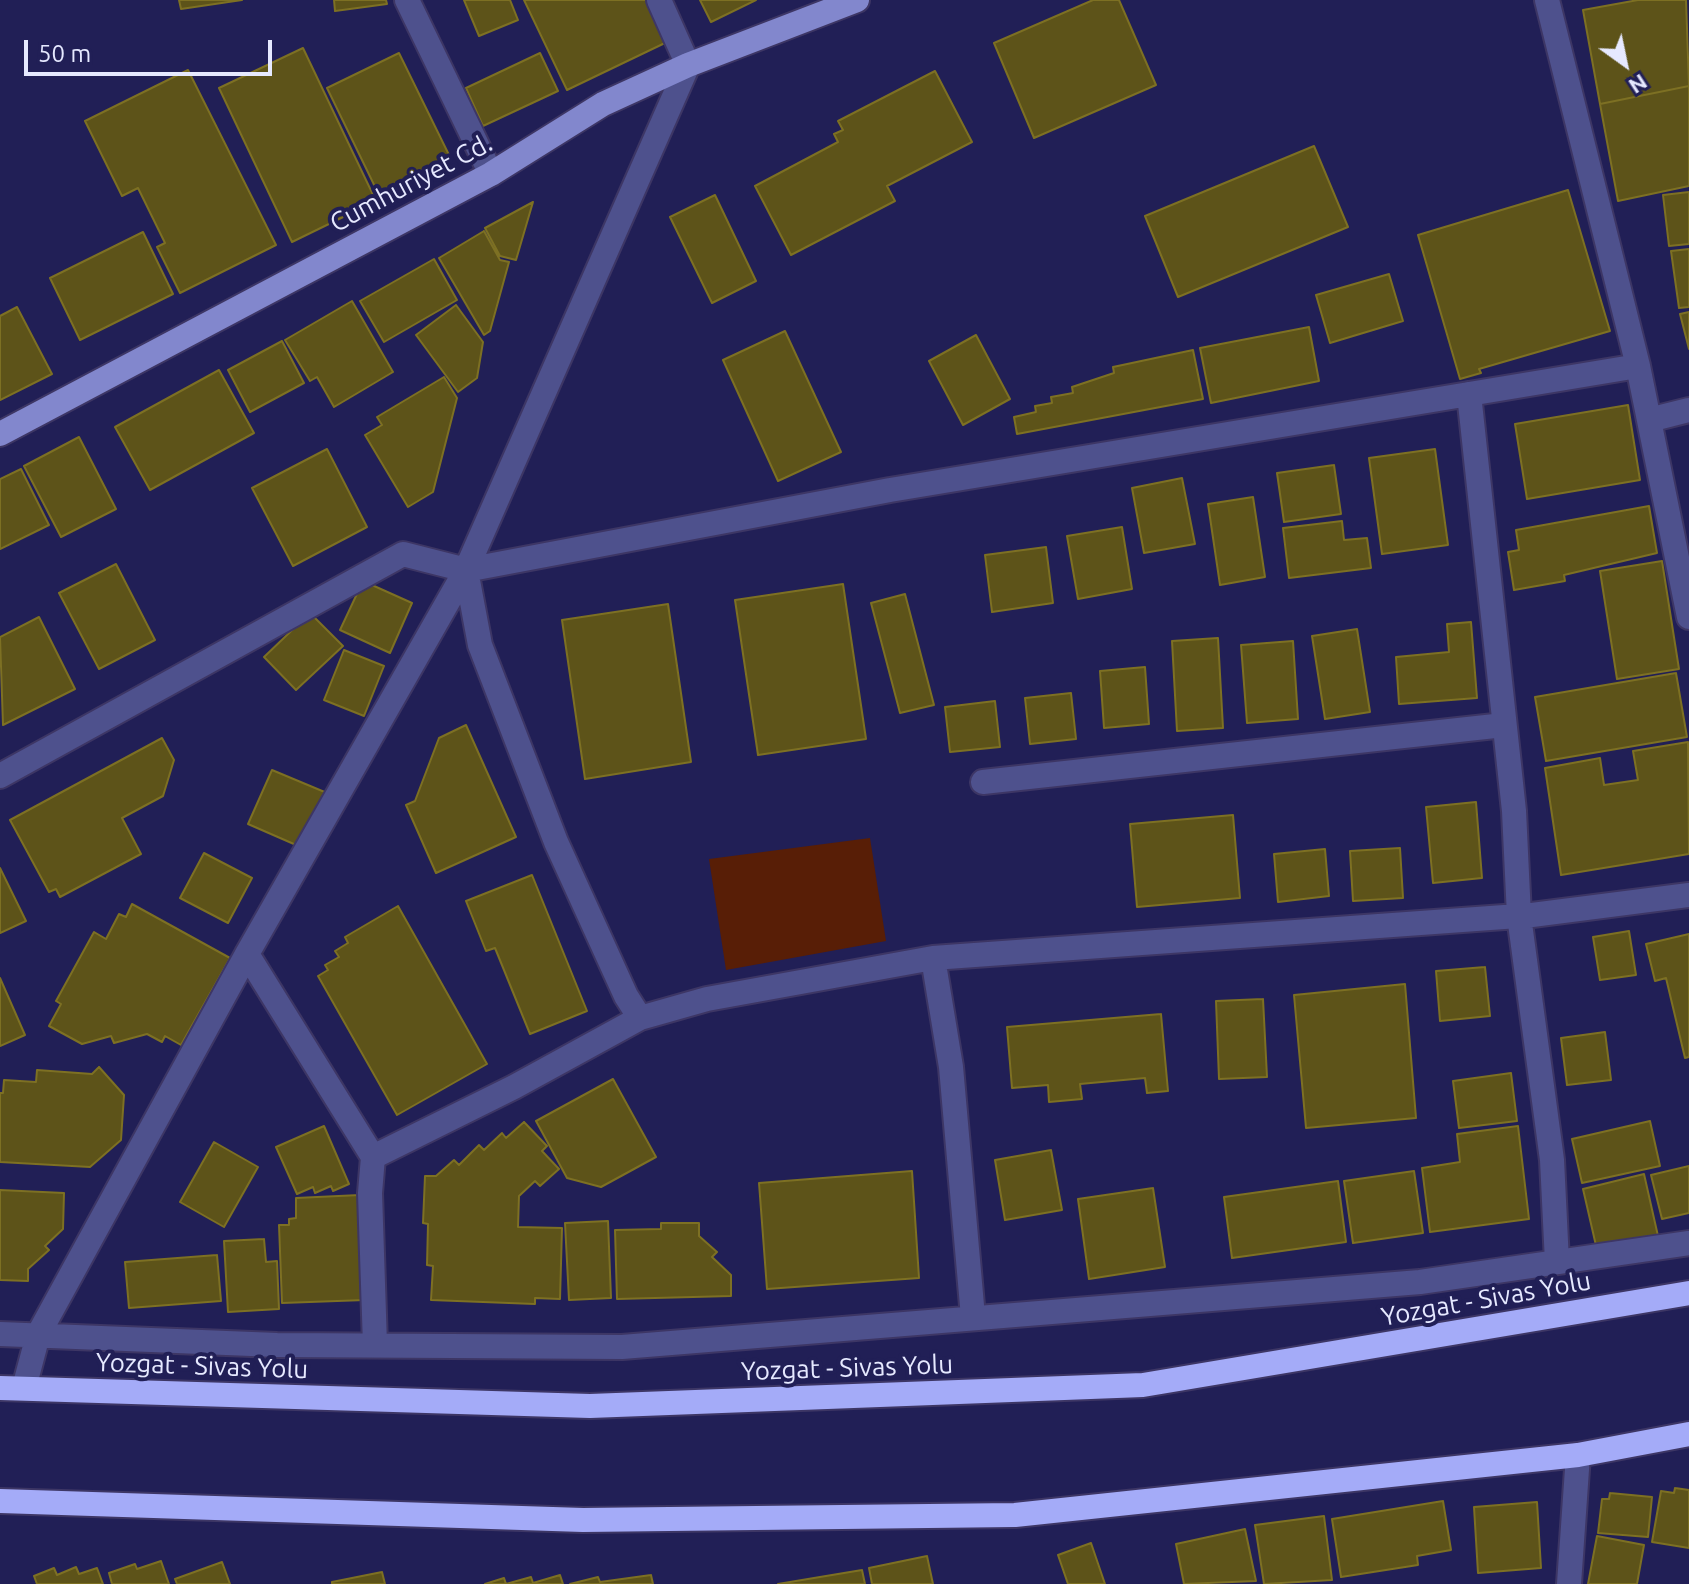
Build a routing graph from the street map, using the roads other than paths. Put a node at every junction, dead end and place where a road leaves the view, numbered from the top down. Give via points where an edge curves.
1 (407, 0) edge
2 (659, 0) edge
3 (857, 0) edge
4 (1547, 0) edge
5 (688, 65) junction
6 (491, 174) junction
7 (1638, 366) junction
8 (1469, 394) junction
9 (1689, 410) edge
10 (1649, 420) junction
11 (0, 434) edge
12 (466, 570) junction
13 (1689, 617) edge
14 (1504, 725) junction
15 (0, 776) edge
16 (983, 782) dead end
17 (1689, 895) edge
18 (1519, 916) junction
19 (247, 954) junction
20 (933, 958) junction
21 (640, 1018) junction
22 (373, 1157) junction
23 (1689, 1243) edge
24 (1557, 1262) junction
25 (1689, 1293) edge
26 (973, 1317) junction
27 (0, 1334) edge
28 (38, 1335) junction
29 (375, 1345) junction
30 (12, 1388) edge
31 (1689, 1434) edge
32 (1578, 1455) junction
33 (0, 1501) edge
34 (1569, 1584) edge

1 - 6 street
2 - 5 street
3 - 5 main road, Cumhuriyet Cd.
4 - 7 street
5 - 6 main road, Cumhuriyet Cd. via 603,104
5 - 12 street
6 - 11 main road, Cumhuriyet Cd.
7 - 8 street
7 - 10 street
8 - 12 street via 890,490
8 - 14 street
9 - 10 street
10 - 13 street
12 - 15 street via 403,554
12 - 19 street
12 - 21 street via 480,645 556,842
14 - 16 street
14 - 18 street
17 - 18 street
18 - 20 street
18 - 24 street via 1552,1160
19 - 22 street
19 - 28 street
20 - 21 street via 707,999
20 - 26 street via 951,1067
21 - 22 street
22 - 29 street
23 - 24 street
24 - 26 street via 1420,1282
25 - 30 highway, Yozgat - Sivas Yolu via 1143,1385 590,1406
26 - 29 street via 622,1347
27 - 28 street
28 - 29 street
28 - 30 street
31 - 32 highway
32 - 33 highway via 1015,1515 583,1520
32 - 34 street

